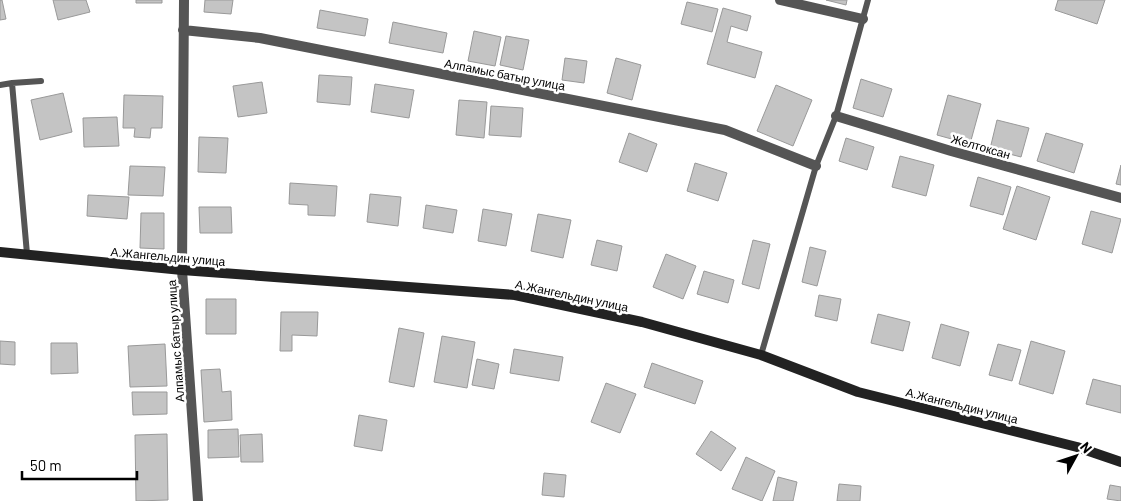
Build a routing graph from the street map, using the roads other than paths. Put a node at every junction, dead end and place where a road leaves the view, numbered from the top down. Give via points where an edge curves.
1 (184, 0) edge
2 (780, 0) edge
3 (868, 0) edge
4 (863, 19) junction
5 (183, 30) junction
6 (41, 80) dead end
7 (12, 83) junction
8 (0, 86) edge
9 (836, 116) junction
10 (816, 166) junction
11 (1121, 198) edge
12 (0, 252) edge
13 (27, 254) junction
14 (182, 270) junction
15 (761, 355) junction
16 (1121, 462) edge
17 (198, 501) edge

1 - 5 street, Алпамыс батыр улица
2 - 4 street
3 - 4 lane
4 - 9 lane
5 - 10 street, Алпамыс батыр улица via 260,38 725,130
5 - 14 street, Алпамыс батыр улица
6 - 7 lane
7 - 8 lane
7 - 13 lane
9 - 10 lane
9 - 11 street, Желтоксан
10 - 15 lane
12 - 13 street, А.Жангельдин улица
13 - 14 street, А.Жангельдин улица
14 - 15 street, А.Жангельдин улица via 515,295 642,322
14 - 17 street, Алпамыс батыр улица
15 - 16 street, А.Жангельдин улица via 858,392 1077,447

